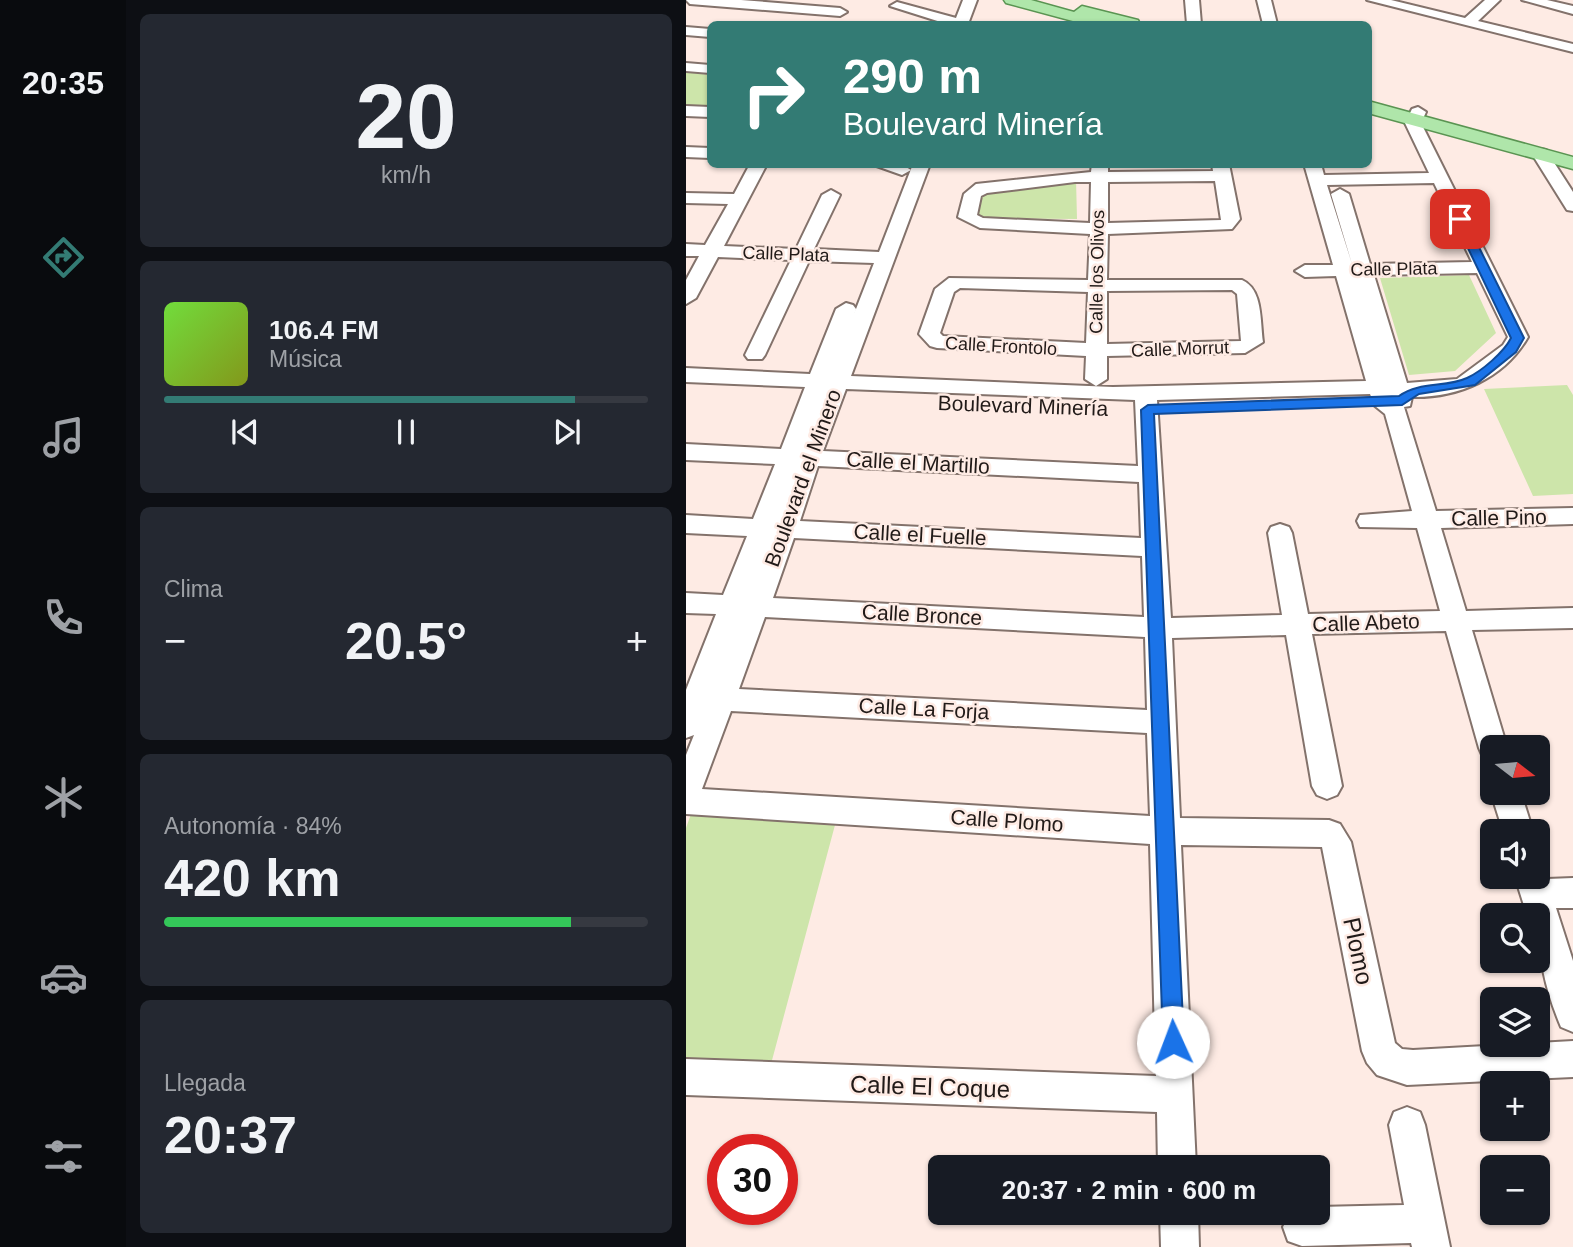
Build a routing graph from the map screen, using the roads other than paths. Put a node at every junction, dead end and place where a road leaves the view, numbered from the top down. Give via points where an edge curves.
1 (690, 0) edge
2 (970, 0) edge
3 (987, 0) edge
4 (1012, 0) edge
5 (1044, 0) edge
6 (1192, 0) edge
7 (1264, 0) edge
8 (1374, 0) edge
9 (1493, 0) edge
10 (1529, 0) edge
11 (897, 6) dead end
12 (1573, 10) edge
13 (840, 12) edge
14 (950, 21) edge
15 (962, 21) edge
16 (977, 21) edge
17 (1064, 21) edge
18 (1090, 21) edge
19 (1121, 21) edge
20 (1194, 21) edge
21 (1269, 21) edge
22 (1468, 23) junction
23 (686, 31) edge
24 (707, 33) edge
25 (1573, 48) edge
26 (686, 67) edge
27 (707, 69) edge
28 (1372, 91) edge
29 (1372, 100) edge
30 (1372, 108) edge
31 (686, 111) edge
32 (707, 112) edge
33 (1416, 116) junction
34 (1573, 145) edge
35 (686, 152) edge
36 (707, 153) edge
37 (1540, 154) junction
38 (1573, 154) edge
39 (1573, 163) edge
40 (758, 168) edge
41 (908, 168) edge
42 (1221, 170) edge
43 (1093, 171) edge
44 (1324, 172) edge
45 (1439, 178) junction
46 (831, 195) dead end
47 (686, 198) edge
48 (741, 199) junction
49 (1573, 205) edge
50 (1090, 229) junction
51 (686, 250) edge
52 (712, 251) junction
53 (802, 255) junction
54 (876, 257) junction
55 (1483, 267) junction
56 (1355, 270) junction
57 (1305, 271) dead end
58 (1088, 286) junction
59 (686, 298) edge
60 (1086, 350) junction
61 (755, 355) dead end
62 (686, 375) edge
63 (1086, 379) dead end
64 (686, 389) edge
65 (825, 390) junction
66 (1396, 396) junction
67 (1147, 402) junction
68 (686, 452) edge
69 (798, 457) junction
70 (1151, 475) junction
71 (1573, 516) edge
72 (1424, 520) junction
73 (1369, 521) dead end
74 (686, 524) edge
75 (775, 528) junction
76 (1280, 533) dead end
77 (1154, 548) junction
78 (686, 603) edge
79 (745, 606) junction
80 (1573, 618) edge
81 (1454, 620) junction
82 (1298, 626) junction
83 (1158, 628) junction
84 (702, 698) edge
85 (1162, 722) junction
86 (686, 726) edge
87 (1489, 735) edge
88 (1327, 786) dead end
89 (686, 793) edge
90 (686, 801) edge
91 (1166, 831) junction
92 (1329, 834) joint
93 (1550, 888) edge
94 (1535, 889) edge
95 (1573, 893) edge
96 (1573, 1015) edge
97 (1573, 1059) edge
98 (686, 1077) edge
99 (1175, 1095) junction
100 (1407, 1125) dead end
101 (1177, 1155) edge
102 (1179, 1225) edge
103 (1302, 1227) dead end
104 (1429, 1235) edge
105 (1180, 1247) edge

1 - 13 street
2 - 15 street
3 - 16 street
3 - 17 main road
4 - 18 main road
5 - 19 main road
6 - 20 street
7 - 21 street
8 - 22 street
9 - 22 street
10 - 12 street
11 - 14 street
22 - 25 street
23 - 24 street
26 - 27 street
28 - 34 main road
29 - 33 main road
30 - 33 main road
31 - 32 street
33 - 37 main road
33 - 38 main road
33 - 45 street, Boulevard Minería
35 - 36 street
37 - 39 main road
37 - 49 street
40 - 48 street
41 - 54 street, Boulevard el Minero
42 - 43 street
42 - 50 street via 1231,219 1226,225
43 - 50 street, Calle los Olivos
43 - 50 street via 978,189 967,217 975,222
44 - 45 street
44 - 56 street
45 - 55 street, Boulevard Minería
46 - 53 street
47 - 48 street
48 - 52 street
50 - 58 street, Calle los Olivos
51 - 52 street, Calle Plata
52 - 53 street, Calle Plata
52 - 59 street
53 - 54 street, Calle Plata
53 - 61 street
54 - 65 street, Boulevard el Minero
55 - 56 street, Calle Plata
55 - 66 street, Boulevard Minería via 1516,330 1516,344 1471,382
56 - 57 street, Calle Plata
56 - 66 street
58 - 60 street, Calle los Olivos
58 - 60 street, Calle Frontolo via 952,283 945,289 929,334 944,343
58 - 60 street, Calle Morrut via 1235,284 1247,294 1254,338 1245,347
60 - 63 street, Calle los Olivos
62 - 65 street, Boulevard Minería
64 - 65 street, Boulevard Minería
65 - 67 street, Boulevard Minería
65 - 69 street, Boulevard el Minero
66 - 67 street, Boulevard Minería
66 - 72 street
67 - 70 street
68 - 69 street, Calle el Martillo
69 - 70 street, Calle el Martillo
69 - 75 street, Boulevard el Minero
70 - 77 street
71 - 72 street, Calle Pino
72 - 73 street, Calle Pino
72 - 81 street
74 - 75 street, Calle el Fuelle
75 - 77 street, Calle el Fuelle
75 - 79 street, Boulevard el Minero
76 - 82 street
77 - 83 street
78 - 79 street, Calle Bronce
79 - 83 street, Calle Bronce
79 - 84 street, Boulevard el Minero
80 - 81 street, Calle Abeto
81 - 82 street, Calle Abeto
81 - 87 street
82 - 83 street, Calle Abeto
82 - 88 street
83 - 85 street
84 - 85 street, Calle La Forja
84 - 86 street, Boulevard el Minero
84 - 89 street, Boulevard el Minero
85 - 91 street
90 - 91 street, Calle Plomo
91 - 92 street, Calle Plomo
91 - 99 street
92 - 97 street, Plomo via 1336,842 1379,1051 1392,1065 1413,1068
93 - 95 street
94 - 96 street
98 - 99 street, Calle El Coque
99 - 101 street
100 - 104 street
102 - 105 street
103 - 104 street

